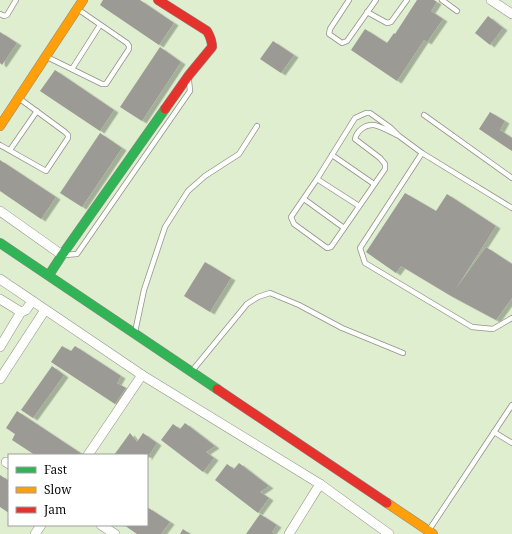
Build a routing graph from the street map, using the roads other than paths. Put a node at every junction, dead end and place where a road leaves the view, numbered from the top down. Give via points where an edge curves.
1 (16, 0) edge
2 (84, 0) edge
3 (158, 0) edge
4 (349, 0) edge
5 (376, 0) edge
6 (407, 0) edge
7 (442, 0) edge
8 (491, 0) edge
9 (77, 9) junction
10 (457, 11) dead end
11 (367, 12) junction
12 (0, 14) edge
13 (512, 14) edge
14 (100, 24) junction
15 (46, 56) junction
16 (72, 69) junction
17 (18, 98) junction
18 (37, 111) junction
19 (424, 115) dead end
20 (0, 126) edge
21 (257, 126) dead end
22 (399, 136) junction
23 (0, 145) edge
24 (10, 150) junction
25 (422, 153) junction
26 (332, 155) junction
27 (512, 178) edge
28 (317, 179) junction
29 (374, 184) junction
30 (304, 199) junction
31 (359, 206) junction
32 (512, 208) edge
33 (0, 211) edge
34 (344, 228) junction
35 (0, 243) edge
36 (62, 255) junction
37 (48, 275) junction
38 (0, 279) edge
39 (0, 299) edge
40 (32, 301) junction
41 (46, 310) junction
42 (22, 312) junction
43 (512, 318) edge
44 (135, 334) junction
45 (0, 347) edge
46 (402, 353) dead end
47 (192, 372) junction
48 (142, 375) junction
49 (0, 379) edge
50 (512, 405) edge
51 (494, 432) junction
52 (512, 443) edge
53 (89, 454) edge
54 (320, 484) junction
55 (40, 526) edge
56 (103, 526) edge
57 (431, 532) edge
58 (34, 534) edge
59 (115, 534) edge
60 (289, 534) edge
61 (389, 534) edge

1 - 12 lane via 7,15
2 - 9 street
3 - 36 street via 207,32 211,36 212,47 189,75
4 - 11 lane via 329,34 342,43 347,41
5 - 11 lane
6 - 11 lane via 391,22 387,23
7 - 10 lane
8 - 13 street
9 - 14 lane
9 - 15 street
14 - 16 lane
14 - 16 lane via 127,43 129,49 104,85
15 - 16 lane
15 - 17 street
17 - 18 lane
17 - 20 street
18 - 24 lane
18 - 24 lane via 68,135 47,170 44,171
19 - 27 lane
21 - 44 lane via 239,154 205,176 188,191 165,227 144,290
22 - 25 lane
22 - 26 lane via 370,113 366,113 355,118
22 - 29 lane via 375,125 363,128 356,134 355,139 385,164 385,169
23 - 24 lane
25 - 32 lane
25 - 43 lane via 360,248 365,263 472,327 493,329
26 - 28 lane
26 - 29 lane
28 - 30 lane
28 - 31 lane
29 - 31 lane
30 - 34 lane
30 - 34 lane via 291,217 294,224 327,248 331,247
31 - 34 lane
33 - 36 street
35 - 37 street
36 - 37 street
37 - 44 street
38 - 40 street
39 - 42 street
40 - 41 street
40 - 42 street
41 - 48 street
41 - 49 street
42 - 45 street
44 - 47 street
46 - 47 lane via 342,328 270,293 247,304
47 - 57 street
48 - 53 street
48 - 54 street
50 - 51 lane
51 - 52 lane
51 - 57 lane
54 - 60 street
54 - 61 street
55 - 58 street
56 - 59 street

